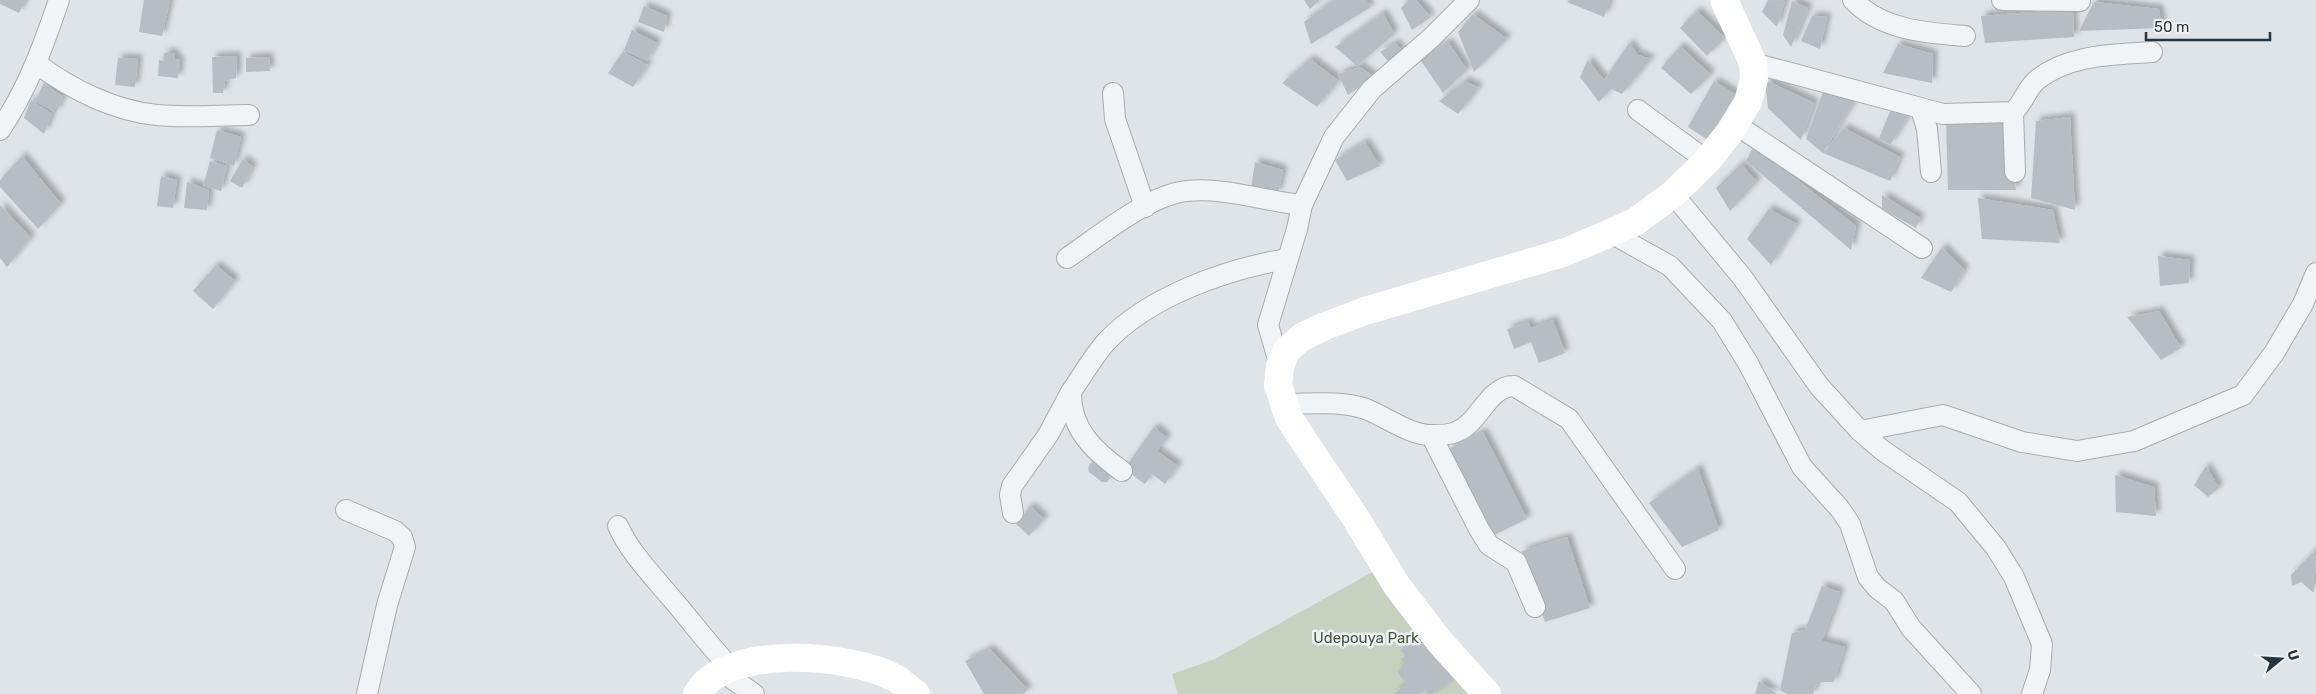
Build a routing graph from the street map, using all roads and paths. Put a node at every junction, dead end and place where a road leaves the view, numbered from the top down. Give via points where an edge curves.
1 (59, 0) edge
2 (1469, 0) edge
3 (1724, 0) edge
4 (1853, 0) edge
5 (2002, 0) edge
6 (2080, 1) dead end
7 (1965, 36) dead end
8 (2152, 52) dead end
9 (1753, 63) junction
10 (37, 64) junction
11 (1114, 93) dead end
12 (1920, 109) junction
13 (1638, 110) dead end
14 (2013, 112) junction
15 (249, 115) dead end
16 (1735, 124) junction
17 (0, 130) edge
18 (1707, 161) junction
19 (1931, 172) dead end
20 (2015, 172) dead end
21 (1673, 194) junction
22 (1302, 204) junction
23 (1145, 207) junction
24 (1612, 233) junction
25 (1922, 248) dead end
26 (1067, 258) dead end
27 (1287, 258) junction
28 (2316, 273) edge
29 (1280, 366) junction
30 (1070, 392) junction
31 (1286, 404) junction
32 (1860, 431) junction
33 (1431, 435) junction
34 (1122, 471) dead end
35 (346, 510) dead end
36 (1012, 513) dead end
37 (618, 526) dead end
38 (1675, 569) dead end
39 (1535, 607) dead end
40 (726, 670) junction
41 (367, 694) edge
42 (697, 694) edge
43 (754, 694) edge
44 (916, 694) edge
45 (1487, 694) edge
46 (1971, 694) edge
47 (2032, 694) edge

1 - 10 street
2 - 22 street via 1372,89 1348,118 1334,137
3 - 9 street
4 - 7 street via 1868,13 1895,26
5 - 6 street
8 - 14 street via 2079,58 2055,68 2036,80 2021,106
9 - 12 street
9 - 16 street via 1754,79 1748,102
10 - 15 street via 60,81 132,111 158,115
10 - 17 street
11 - 23 street via 1115,119
12 - 14 street via 1943,114
12 - 19 street via 1927,129
13 - 18 street
14 - 20 street
16 - 18 street
16 - 25 street
18 - 21 street
21 - 24 street via 1635,222
21 - 32 street via 1742,277 1819,386
22 - 23 street via 1271,202 1228,193 1186,191
22 - 27 street
23 - 26 street
24 - 29 street via 1566,252 1365,311 1325,326 1302,337 1287,350
24 - 46 street via 1670,266 1722,322 1748,363 1802,467 1850,524 1868,577 1894,601 1911,628
27 - 29 street via 1268,326
27 - 30 street via 1239,269 1162,298 1106,342
28 - 32 street via 2303,304 2274,353 2243,395 2134,441 2077,451 2022,442 1943,416
29 - 31 street via 1278,385
30 - 34 street via 1079,430 1091,448
30 - 36 street via 1048,434 1012,486
31 - 33 street via 1344,404
31 - 45 street via 1290,418 1397,586 1440,642
32 - 47 street via 1958,502 1996,548 2014,577 2042,644 2040,670
33 - 38 street via 1457,432 1496,393 1507,386 1514,386 1569,419
33 - 39 street via 1478,529 1489,545 1516,562
35 - 41 street via 395,531 402,537 405,547 387,605
37 - 40 street via 622,536
40 - 42 street
40 - 43 street
40 - 44 street via 770,658 820,659 859,665 895,678

